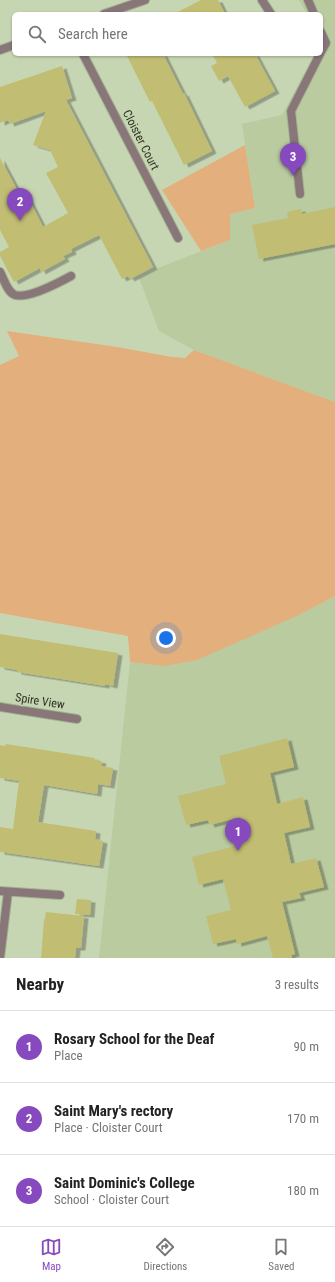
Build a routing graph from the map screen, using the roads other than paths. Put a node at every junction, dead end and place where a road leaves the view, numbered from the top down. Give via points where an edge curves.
1 (145, 0) edge
2 (262, 0) edge
3 (308, 0) edge
4 (110, 12) edge
5 (270, 12) edge
6 (313, 12) edge
7 (323, 36) edge
8 (12, 46) edge
9 (323, 49) edge
10 (0, 50) edge
11 (84, 56) edge
12 (320, 56) edge
13 (300, 194) dead end
14 (178, 238) dead end
15 (0, 272) edge
16 (71, 276) dead end
17 (0, 707) edge
18 (77, 719) dead end
19 (4, 892) edge
20 (60, 895) dead end
21 (0, 958) edge

1 - 4 street
2 - 5 street
3 - 6 street
7 - 9 street via 326,43
8 - 10 street
11 - 14 street, Cloister Court
12 - 13 street via 292,111
15 - 16 street via 8,289 15,295 49,287
17 - 18 street, Spire View
19 - 20 street
19 - 21 street

